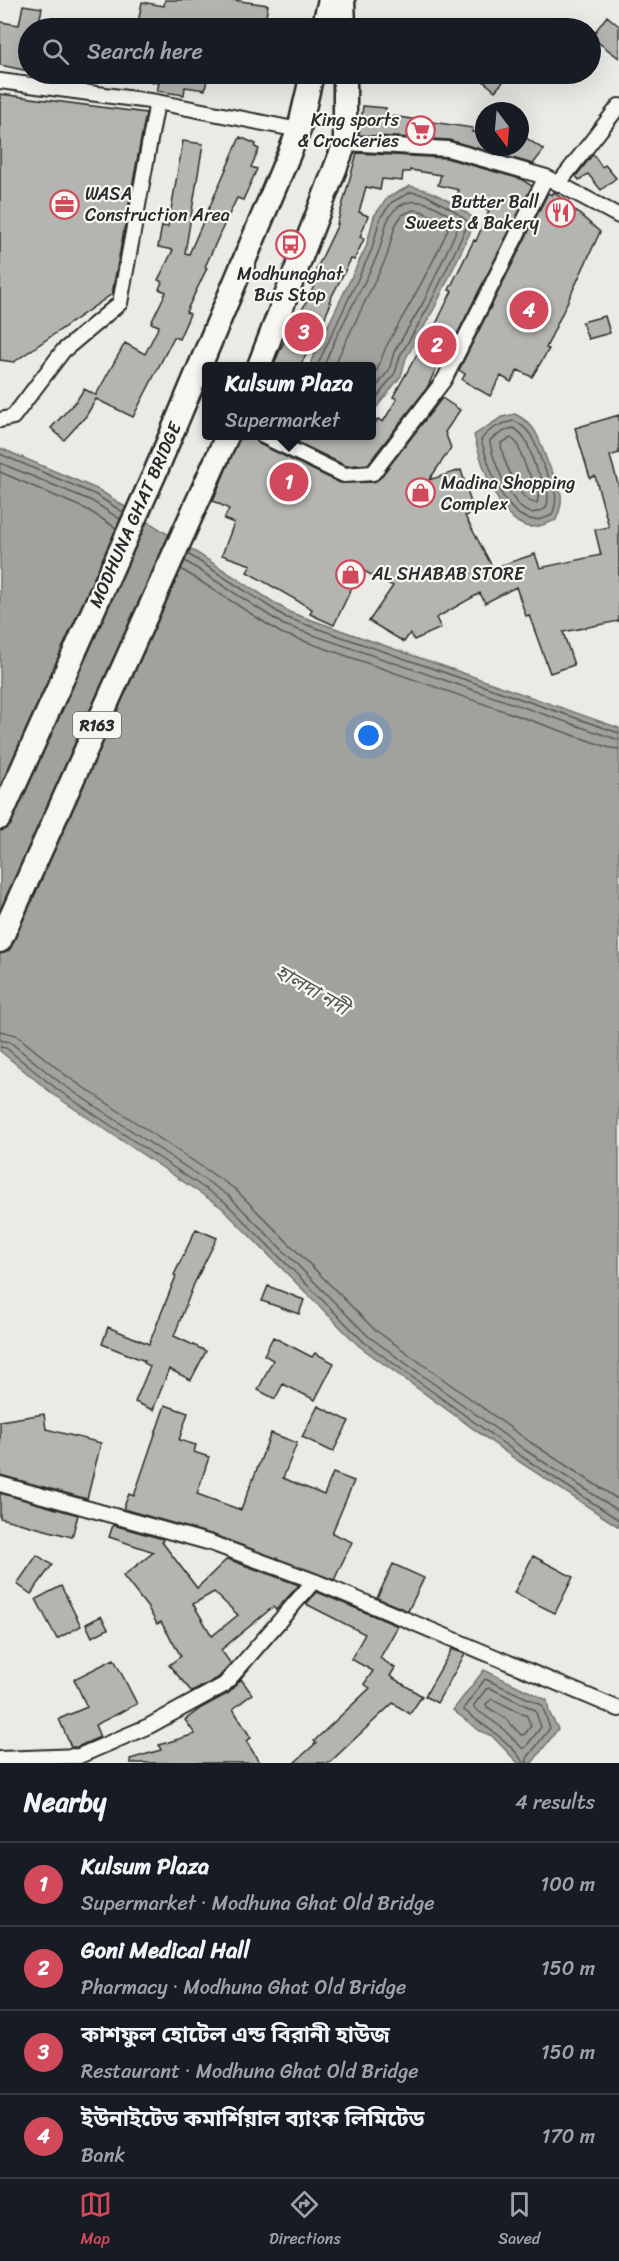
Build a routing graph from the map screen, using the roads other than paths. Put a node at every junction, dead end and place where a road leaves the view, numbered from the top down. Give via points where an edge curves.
1 (330, 0) edge
2 (343, 0) edge
3 (326, 18) edge
4 (344, 18) edge
5 (0, 81) edge
6 (18, 83) edge
7 (22, 84) edge
8 (310, 84) edge
9 (345, 84) edge
10 (157, 102) junction
11 (619, 106) edge
12 (299, 130) junction
13 (345, 143) junction
14 (552, 180) junction
15 (619, 216) edge
16 (261, 362) edge
17 (0, 420) edge
18 (225, 440) edge
19 (273, 440) edge
20 (0, 818) edge
21 (0, 941) edge
22 (0, 1484) edge
23 (314, 1581) junction
24 (619, 1709) edge
25 (0, 1760) edge

1 - 3 main road
2 - 4 main road
5 - 6 street
7 - 10 street
8 - 12 main road, MODHUNA GHAT BRIDGE / R163
9 - 13 main road
10 - 12 street
10 - 17 street via 120,303 63,351 13,417
11 - 14 street
12 - 20 main road, MODHUNA GHAT BRIDGE / R163 via 155,473
13 - 14 street via 448,149
13 - 16 main road
14 - 15 street
14 - 19 street via 444,380 373,473 344,475
18 - 21 main road, R163
22 - 23 street via 211,1543
23 - 24 street
23 - 25 street via 224,1685 148,1726 80,1756

